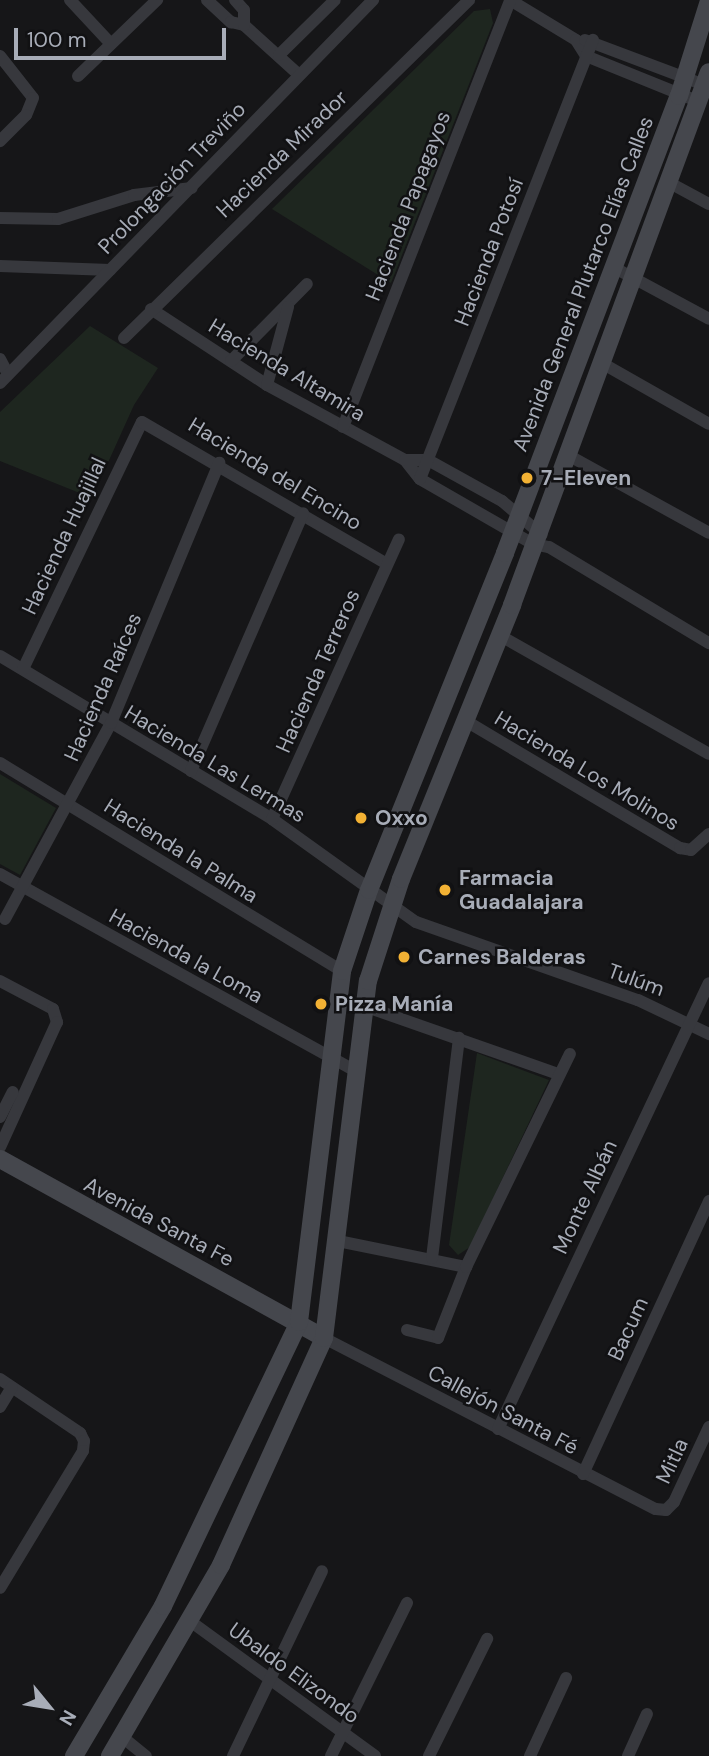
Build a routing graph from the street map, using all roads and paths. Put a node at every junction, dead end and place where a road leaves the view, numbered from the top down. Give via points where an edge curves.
1 (71, 0) edge
2 (157, 0) edge
3 (207, 0) edge
4 (235, 0) edge
5 (335, 0) edge
6 (373, 0) edge
7 (469, 0) edge
8 (510, 0) edge
9 (709, 1) edge
10 (244, 25) junction
11 (576, 40) junction
12 (593, 40) junction
13 (111, 44) junction
14 (279, 55) junction
15 (586, 55) junction
16 (0, 56) edge
17 (298, 74) junction
18 (78, 76) dead end
19 (705, 86) edge
20 (682, 87) junction
21 (0, 141) edge
22 (670, 183) junction
23 (192, 188) junction
24 (709, 204) edge
25 (0, 218) edge
26 (0, 266) edge
27 (613, 267) junction
28 (110, 270) junction
29 (633, 278) junction
30 (307, 284) dead end
31 (289, 304) junction
32 (151, 309) junction
33 (709, 319) edge
34 (124, 338) dead end
35 (0, 359) edge
36 (231, 361) junction
37 (600, 362) junction
38 (4, 379) edge
39 (267, 385) junction
40 (142, 422) joint
41 (709, 424) edge
42 (342, 427) junction
43 (566, 454) junction
44 (405, 460) junction
45 (428, 460) junction
46 (219, 463) junction
47 (421, 479) junction
48 (303, 513) junction
49 (520, 514) junction
50 (513, 532) junction
51 (709, 533) edge
52 (399, 539) dead end
53 (540, 540) junction
54 (387, 564) junction
55 (487, 596) junction
56 (512, 605) junction
57 (499, 635) junction
58 (709, 643) edge
59 (0, 656) edge
60 (23, 669) junction
61 (466, 721) junction
62 (111, 723) junction
63 (709, 754) edge
64 (0, 763) edge
65 (191, 771) junction
66 (69, 805) junction
67 (272, 819) junction
68 (709, 834) edge
69 (0, 874) edge
70 (24, 888) junction
71 (369, 890) junction
72 (391, 908) junction
73 (5, 919) dead end
74 (342, 971) junction
75 (0, 981) edge
76 (709, 983) edge
77 (363, 1006) junction
78 (689, 1024) junction
79 (709, 1034) edge
80 (459, 1038) junction
81 (570, 1054) dead end
82 (328, 1056) junction
83 (355, 1071) junction
84 (558, 1074) junction
85 (0, 1085) edge
86 (19, 1095) junction
87 (0, 1117) edge
88 (0, 1147) edge
89 (0, 1159) edge
90 (709, 1201) edge
91 (338, 1241) junction
92 (432, 1258) junction
93 (466, 1267) junction
94 (299, 1322) junction
95 (407, 1330) dead end
96 (324, 1338) junction
97 (0, 1379) edge
98 (12, 1387) junction
99 (0, 1407) edge
100 (709, 1427) edge
101 (498, 1429) junction
102 (236, 1460) junction
103 (265, 1472) junction
104 (583, 1474) junction
105 (666, 1510) joint
106 (322, 1571) dead end
107 (0, 1588) edge
108 (407, 1603) dead end
109 (190, 1621) junction
110 (487, 1639) dead end
111 (566, 1678) dead end
112 (272, 1681) junction
113 (647, 1714) dead end
114 (344, 1732) junction
115 (121, 1736) junction
116 (74, 1756) edge
117 (110, 1756) edge
118 (146, 1756) edge
119 (233, 1756) edge
120 (331, 1756) edge
121 (375, 1756) edge
122 (429, 1756) edge
123 (530, 1756) edge
124 (628, 1756) edge

1 - 13 street
2 - 13 street
3 - 10 street via 231,22
4 - 10 street via 244,10
5 - 14 street
6 - 17 street, Prolongación Treviño
7 - 32 street, Hacienda Mirador
8 - 11 street
8 - 42 street, Hacienda Papagayos
9 - 20 street, Avenida General Plutarco Elías Calles
10 - 14 street
11 - 12 street
11 - 15 street
12 - 15 street, Hacienda Potosí
12 - 20 street
13 - 18 street
14 - 17 street
15 - 20 street
15 - 45 street, Hacienda Potosí
16 - 21 street via 33,98 26,115
17 - 23 street, Prolongación Treviño
19 - 20 street
19 - 20 street
19 - 22 street
20 - 27 street, Avenida General Plutarco Elías Calles
22 - 24 street
22 - 29 street
23 - 25 street via 134,195 58,219
23 - 28 street, Prolongación Treviño
26 - 28 street
27 - 29 street
27 - 49 street, Avenida General Plutarco Elías Calles
28 - 38 street, Prolongación Treviño
29 - 33 street
29 - 37 street
30 - 31 street
31 - 36 street
31 - 39 street
32 - 34 street, Hacienda Mirador
32 - 36 street, Hacienda Altamira
35 - 38 street
36 - 39 street, Hacienda Altamira
37 - 41 street
37 - 43 street
39 - 42 street, Hacienda Altamira
40 - 46 street, Hacienda del Encino
40 - 60 street, Hacienda Huajillal
42 - 44 street, Hacienda Altamira
43 - 51 street
43 - 53 street
44 - 45 street, Hacienda Altamira
44 - 47 street, Hacienda Altamira
45 - 47 street, Hacienda Potosí
45 - 49 street
46 - 48 street, Hacienda del Encino
46 - 62 street, Hacienda Raíces
47 - 50 street, Hacienda Altamira
48 - 54 street, Hacienda del Encino
48 - 65 street
49 - 50 street, Avenida General Plutarco Elías Calles
49 - 53 street
50 - 53 street, Hacienda Altamira
50 - 55 street, Avenida General Plutarco Elías Calles
52 - 54 street, Hacienda Terreros
53 - 56 street
53 - 58 street
54 - 67 street, Hacienda Terreros
55 - 56 street
55 - 71 street, Avenida General Plutarco Elías Calles
56 - 57 street
57 - 61 street
57 - 63 street
59 - 60 street, Hacienda Las Lermas
60 - 62 street, Hacienda Las Lermas
61 - 68 street, Hacienda Los Molinos via 680,848 691,850
61 - 72 street
62 - 65 street, Hacienda Las Lermas
62 - 66 street, Hacienda Raíces
64 - 66 street, Hacienda la Palma
65 - 67 street, Hacienda Las Lermas
66 - 70 street, Hacienda Raíces
66 - 74 street, Hacienda la Palma
67 - 71 street, Hacienda Las Lermas
69 - 70 street, Hacienda la Loma
70 - 73 street, Hacienda Raíces
70 - 82 street, Hacienda la Loma
71 - 72 street, Hacienda Las Lermas
71 - 74 street, Avenida General Plutarco Elías Calles
72 - 77 street
72 - 78 street, Tulúm via 416,922 638,1000
74 - 82 street, Avenida General Plutarco Elías Calles
75 - 86 street via 57,1015
76 - 78 street, Monte Albán
77 - 80 street
77 - 83 street
78 - 79 street, Tulúm
78 - 101 street, Monte Albán
80 - 84 street
80 - 92 street
81 - 84 street
82 - 83 street, Hacienda la Loma
82 - 94 street, Avenida General Plutarco Elías Calles
83 - 91 street
84 - 93 street
85 - 86 street
86 - 87 street
86 - 88 street
89 - 94 street, Avenida Santa Fe
90 - 104 street, Bacum
91 - 92 street
91 - 96 street
92 - 93 street
93 - 95 street via 438,1338
94 - 96 street, Avenida Santa Fe
94 - 102 street, Avenida General Plutarco Elías Calles
96 - 101 street, Callejón Santa Fé
96 - 103 street
97 - 98 street
98 - 99 street
98 - 107 street via 80,1433 83,1451
100 - 105 street, Mitla
101 - 104 street, Callejón Santa Fé
102 - 103 street
102 - 116 street, Avenida General Plutarco Elías Calles via 163,1606
103 - 109 street
104 - 105 street, Callejón Santa Fé
106 - 112 street
108 - 114 street
109 - 112 street, Ubaldo Elizondo
109 - 115 street
110 - 122 street
111 - 123 street
112 - 114 street, Ubaldo Elizondo
112 - 119 street
113 - 124 street
114 - 120 street
114 - 121 street, Ubaldo Elizondo
115 - 117 street
115 - 118 street

